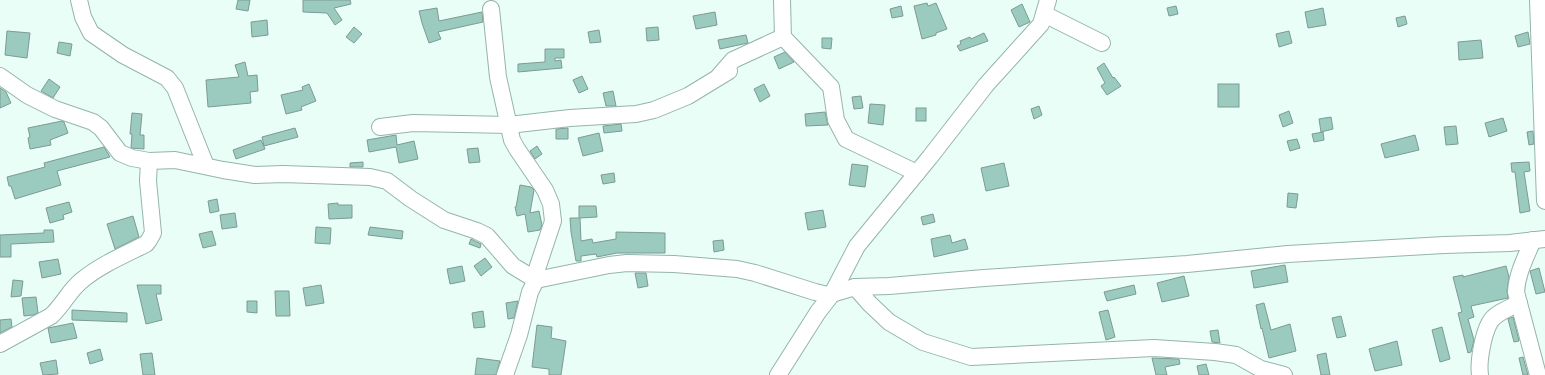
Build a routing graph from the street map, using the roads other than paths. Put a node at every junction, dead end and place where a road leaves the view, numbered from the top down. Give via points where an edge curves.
1 (79, 0) edge
2 (782, 0) edge
3 (1538, 0) edge
4 (1046, 7) edge
5 (491, 9) dead end
6 (783, 37) junction
7 (1102, 43) dead end
8 (729, 71) dead end
9 (0, 76) edge
10 (713, 81) junction
11 (509, 125) junction
12 (380, 127) dead end
13 (148, 161) junction
14 (206, 166) junction
15 (917, 173) junction
16 (1545, 201) edge
17 (1539, 239) edge
18 (536, 280) junction
19 (855, 287) junction
20 (832, 294) junction
21 (1519, 303) junction
22 (1, 346) edge
23 (505, 375) edge
24 (778, 375) edge
25 (1284, 375) edge
26 (1480, 375) edge
27 (1538, 375) edge

1 - 14 street via 83,17 91,33 123,55 167,78 175,88
2 - 6 street
3 - 16 street
4 - 7 street
4 - 15 street via 1041,24 986,85
5 - 11 street via 498,78
6 - 10 street via 733,60
6 - 15 street via 831,87 836,120 846,139
8 - 10 street
9 - 13 street via 55,109 93,122 101,128 120,153
10 - 11 street via 672,103 636,114
11 - 12 street via 413,123
11 - 18 street via 512,140 538,177 551,204 553,221 537,269
13 - 14 street via 175,160
13 - 22 street via 153,233 146,244 103,265 81,281 52,316
14 - 18 street via 255,175 370,177 387,181 444,220 486,236 513,266
15 - 20 street via 857,246
17 - 19 street via 1510,243 1288,254 1187,264
17 - 21 street via 1517,282
18 - 20 street via 609,265 674,264 737,269 822,295
18 - 23 street
19 - 20 street
19 - 25 street via 889,322 923,342 971,357 1154,348 1236,356 1261,369
20 - 24 street
21 - 26 street via 1490,322 1482,347
21 - 27 street

